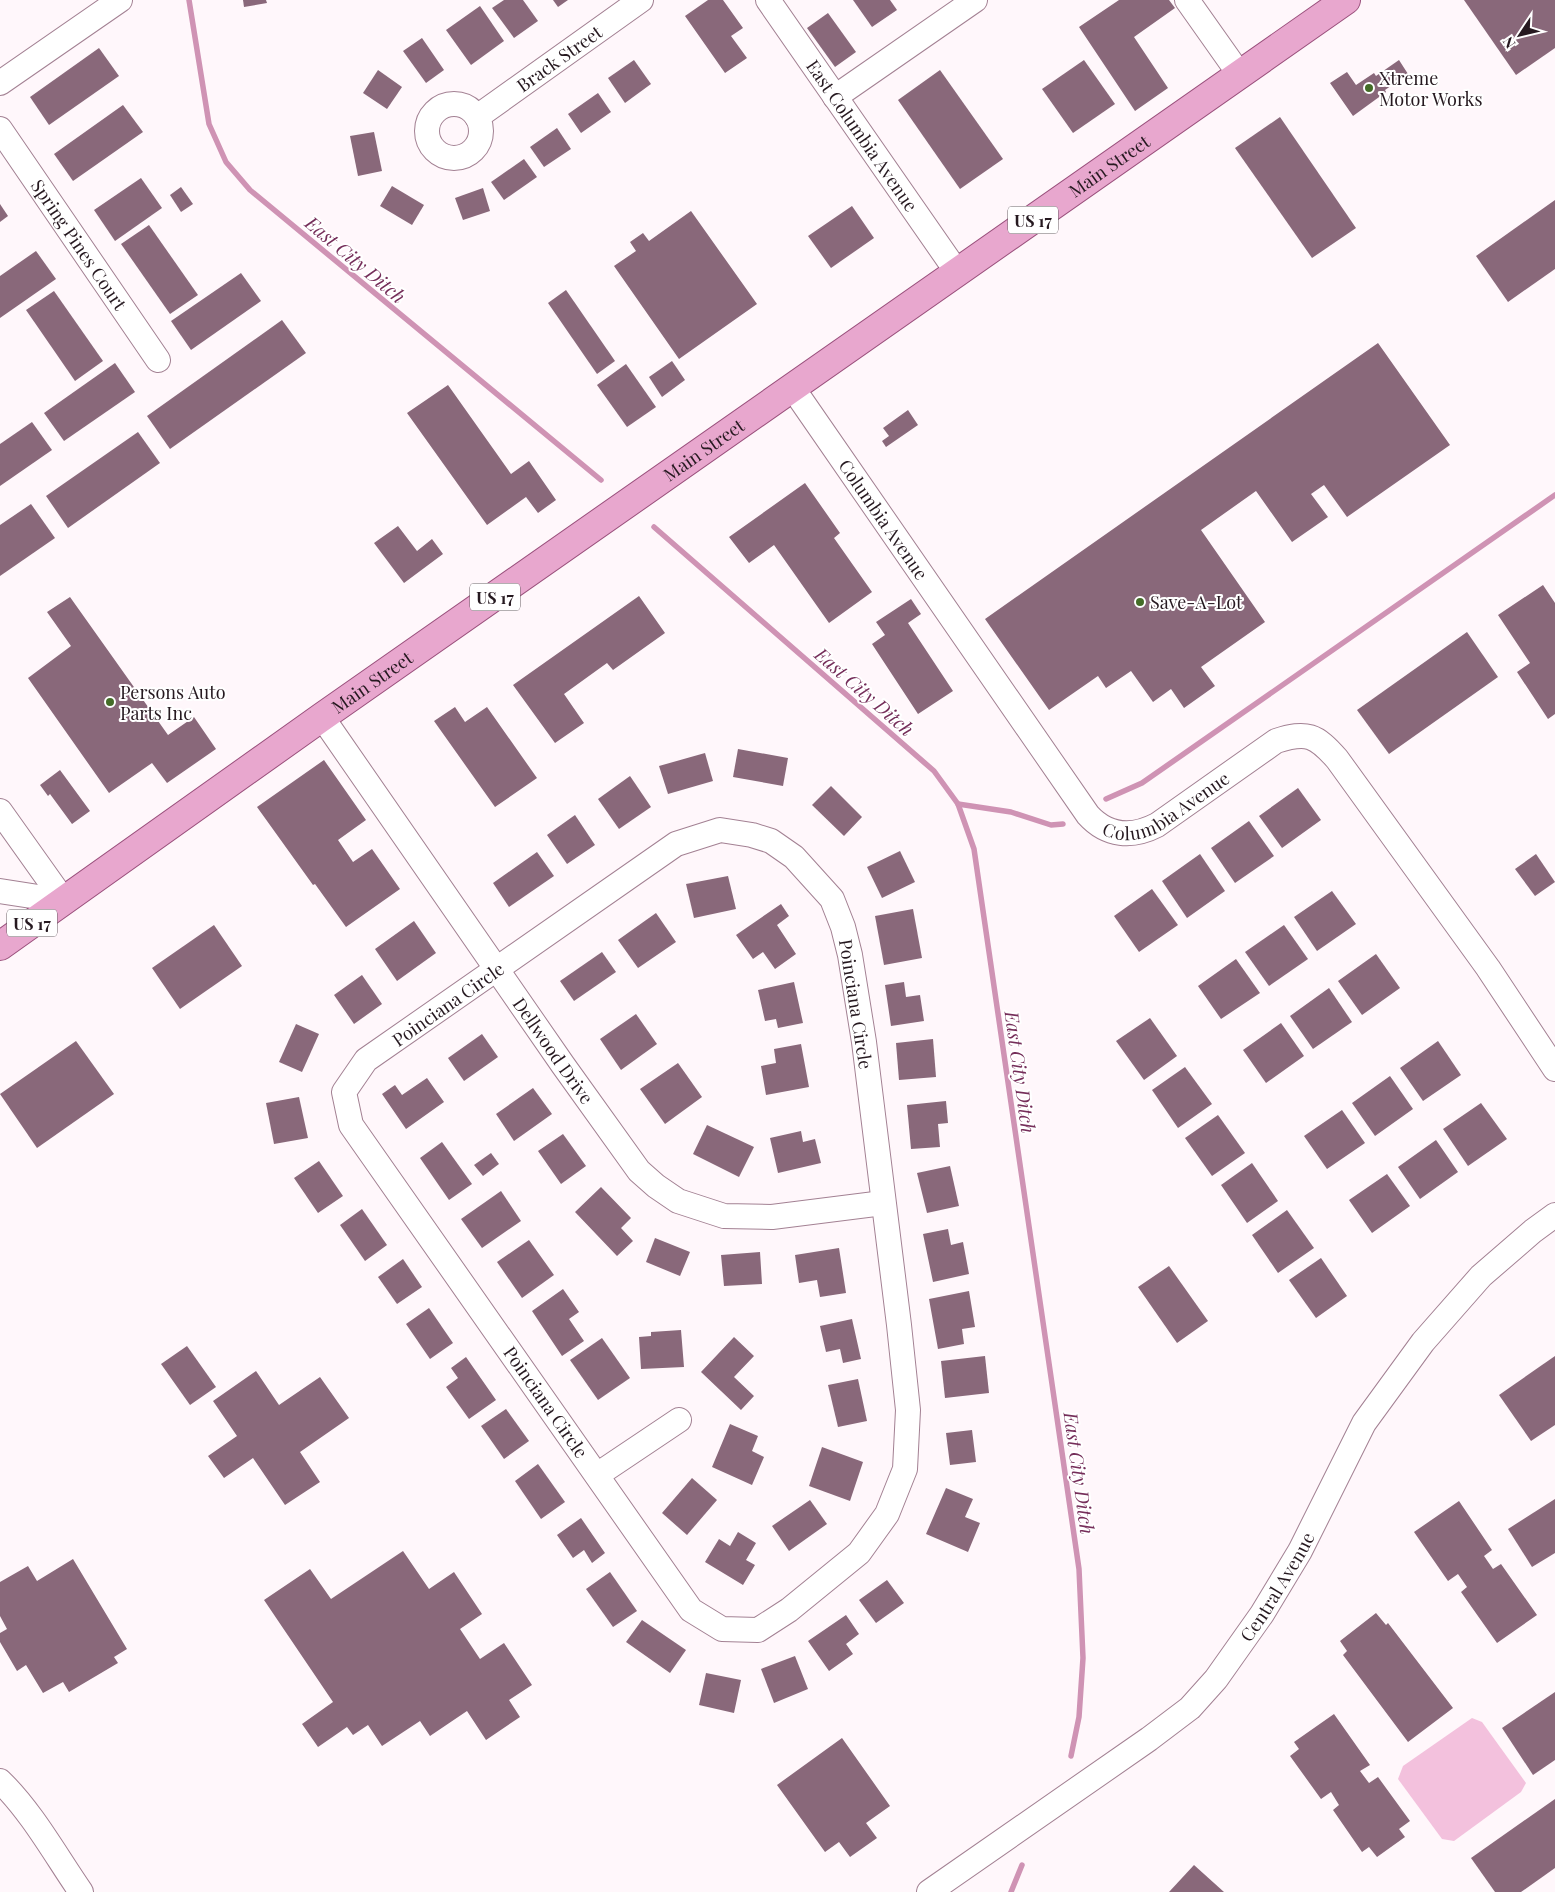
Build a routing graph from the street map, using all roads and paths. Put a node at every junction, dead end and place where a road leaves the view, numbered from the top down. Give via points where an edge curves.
1 (120, 0) edge
2 (641, 0) edge
3 (768, 0) edge
4 (975, 0) edge
5 (1187, 0) edge
6 (1346, 0) edge
7 (1240, 75) junction
8 (0, 83) edge
9 (835, 97) junction
10 (477, 117) dead end
11 (0, 129) edge
12 (957, 272) junction
13 (158, 360) dead end
14 (792, 388) junction
15 (322, 718) junction
16 (0, 811) edge
17 (0, 891) edge
18 (64, 901) junction
19 (0, 946) edge
20 (496, 970) junction
21 (1555, 1069) edge
22 (883, 1203) junction
23 (1555, 1215) edge
24 (679, 1420) dead end
25 (597, 1475) junction
26 (0, 1781) edge
27 (81, 1892) edge
28 (929, 1892) edge

1 - 8 street
2 - 10 street, Brack Street
3 - 9 street, East Columbia Avenue
4 - 9 street
5 - 7 street
6 - 7 main road, Main Street / US 17
7 - 12 main road, Main Street / US 17
9 - 12 street, East Columbia Avenue
11 - 13 street, Spring Pines Court
12 - 14 main road, Main Street / US 17
14 - 15 main road, Main Street / US 17
14 - 21 street, Columbia Avenue via 1095,823 1122,834 1145,830 1157,825 1276,741 1295,735 1308,736 1324,744 1488,968
15 - 18 main road, Main Street / US 17
15 - 20 street, Dellwood Drive
16 - 18 street
17 - 18 street
18 - 19 main road, US 17
20 - 22 street, Dellwood Drive via 639,1171 678,1201 724,1216 772,1217
20 - 22 street, Poinciana Circle via 676,844 720,830 771,842 794,856 816,878 832,900 843,927 864,1042
20 - 25 street, Poinciana Circle via 366,1060 344,1092 351,1125
22 - 25 street, Poinciana Circle via 908,1410 905,1468 887,1514 859,1553 789,1610 758,1630 722,1629 691,1610
23 - 28 street, Central Avenue via 1481,1276 1418,1349 1364,1423 1300,1551 1262,1614 1216,1679 1190,1708
24 - 25 street
26 - 27 street

